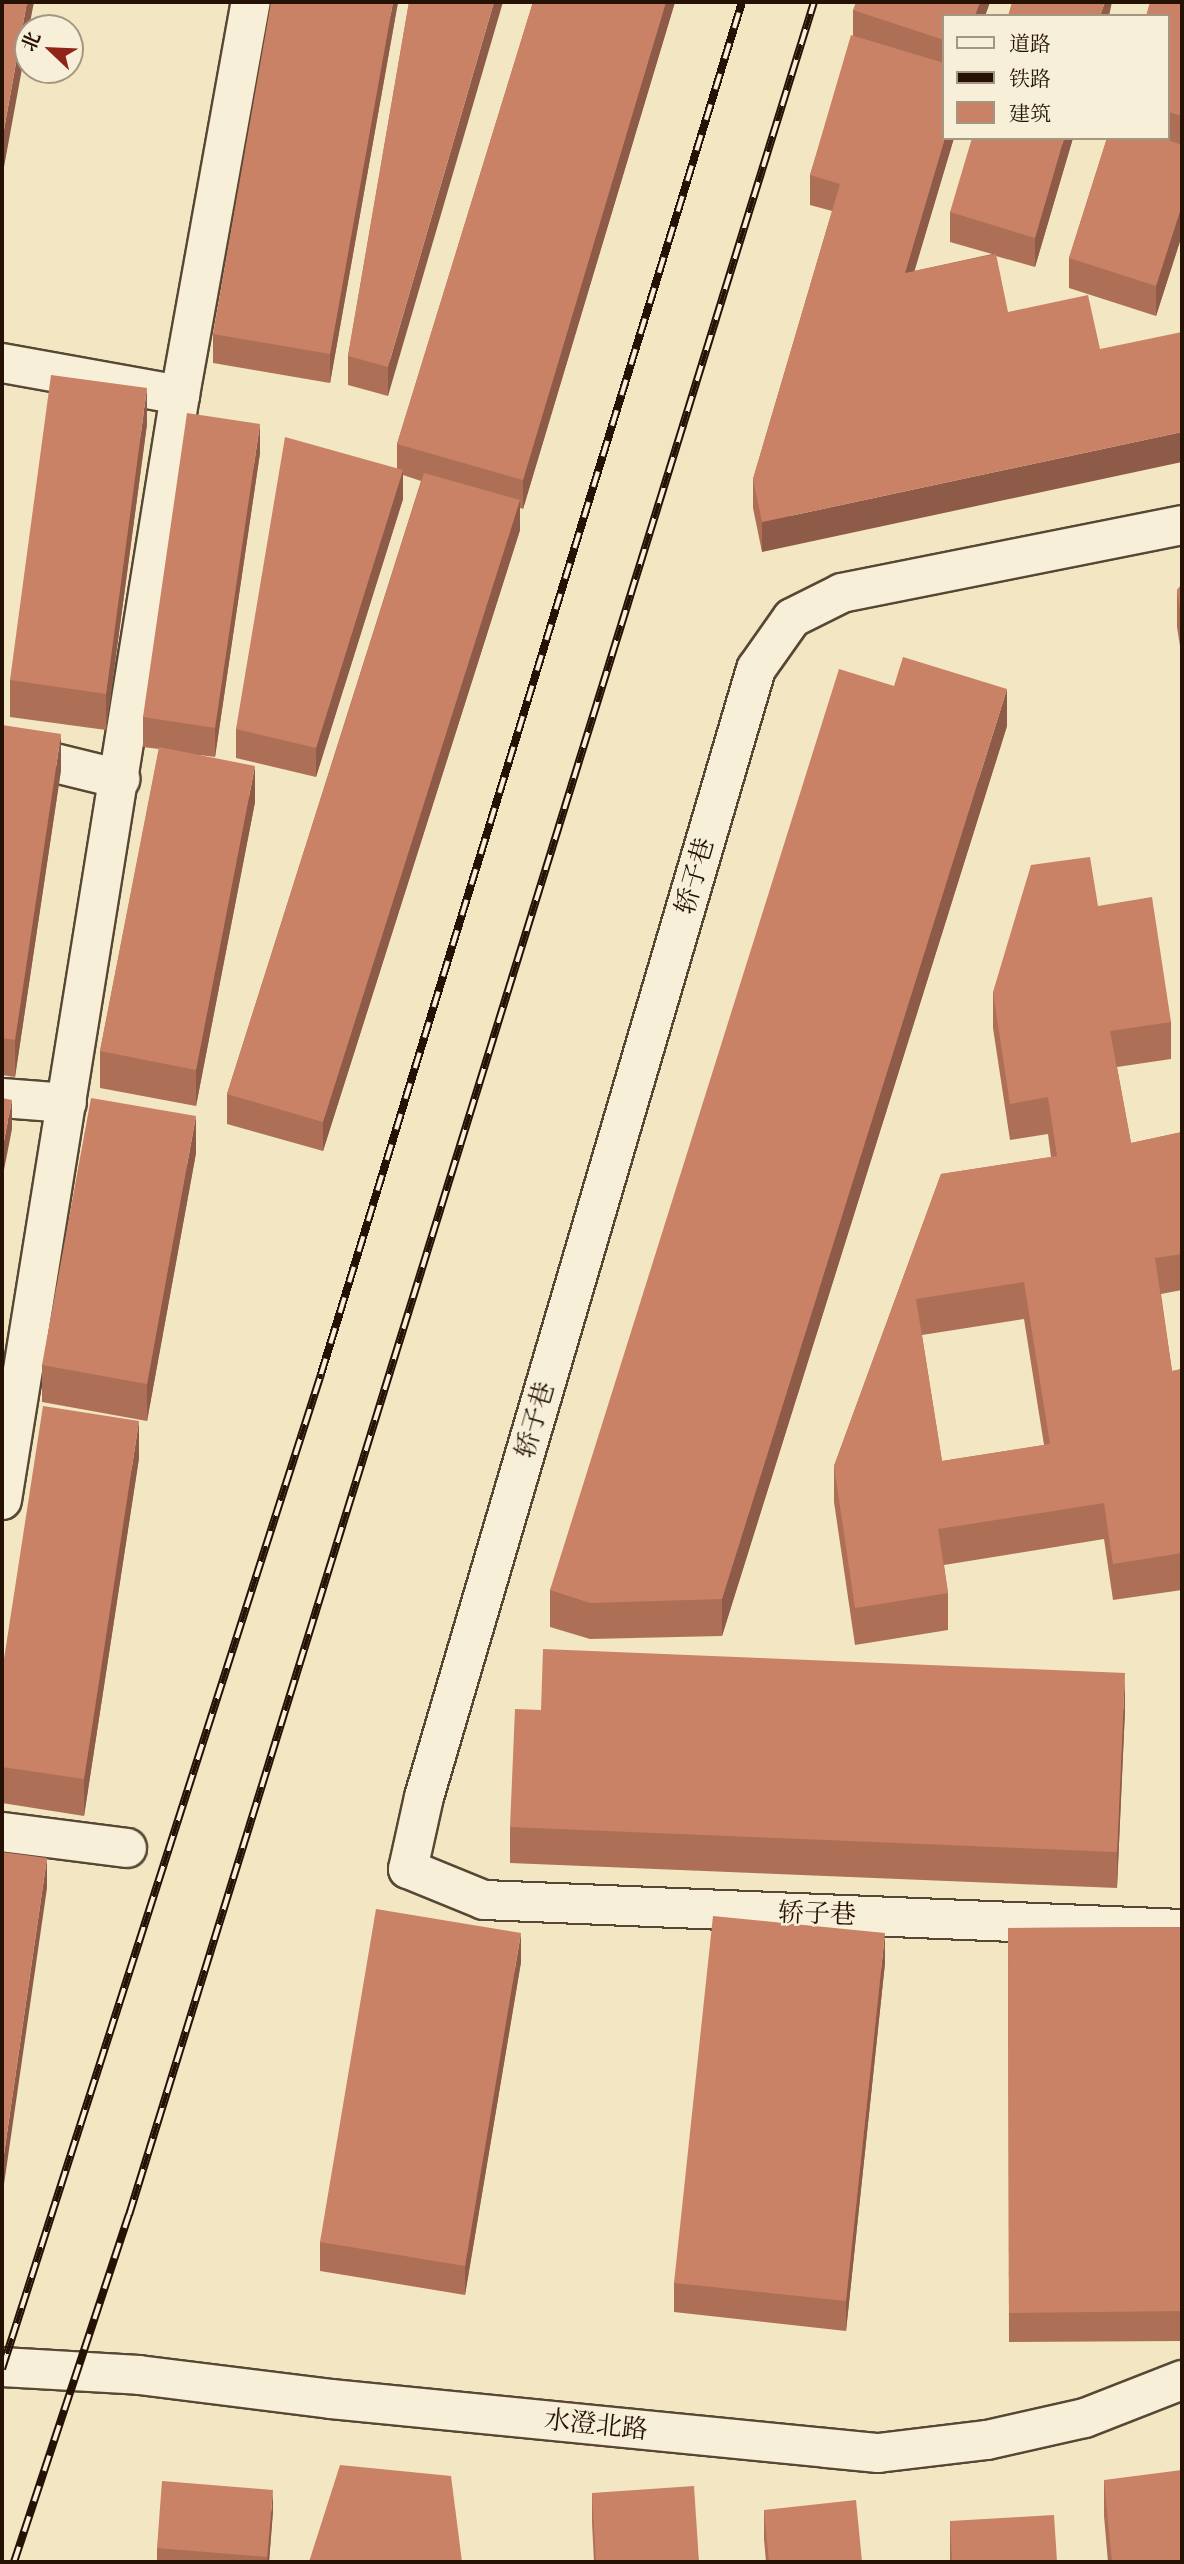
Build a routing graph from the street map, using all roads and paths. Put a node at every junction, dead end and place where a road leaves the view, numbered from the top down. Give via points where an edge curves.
1 (251, 2) edge
2 (2, 363) edge
3 (180, 395) junction
4 (1182, 525) edge
5 (2, 750) edge
6 (120, 779) junction
7 (2, 1098) edge
8 (67, 1103) junction
9 (8, 1417) edge
10 (2, 1500) edge
11 (2, 1832) edge
12 (127, 1848) dead end
13 (1182, 1929) edge
14 (2, 2367) edge
15 (1182, 2380) edge

1 - 3 street
2 - 3 street
3 - 6 street
4 - 13 street, 轿子巷 via 842,593 792,618 756,669 428,1784 408,1869 484,1900
5 - 6 street
6 - 8 street
7 - 8 street
8 - 9 street
9 - 10 street
11 - 12 street
14 - 15 street, 水澄北路 via 139,2375 331,2399 878,2453 987,2440 1085,2418

